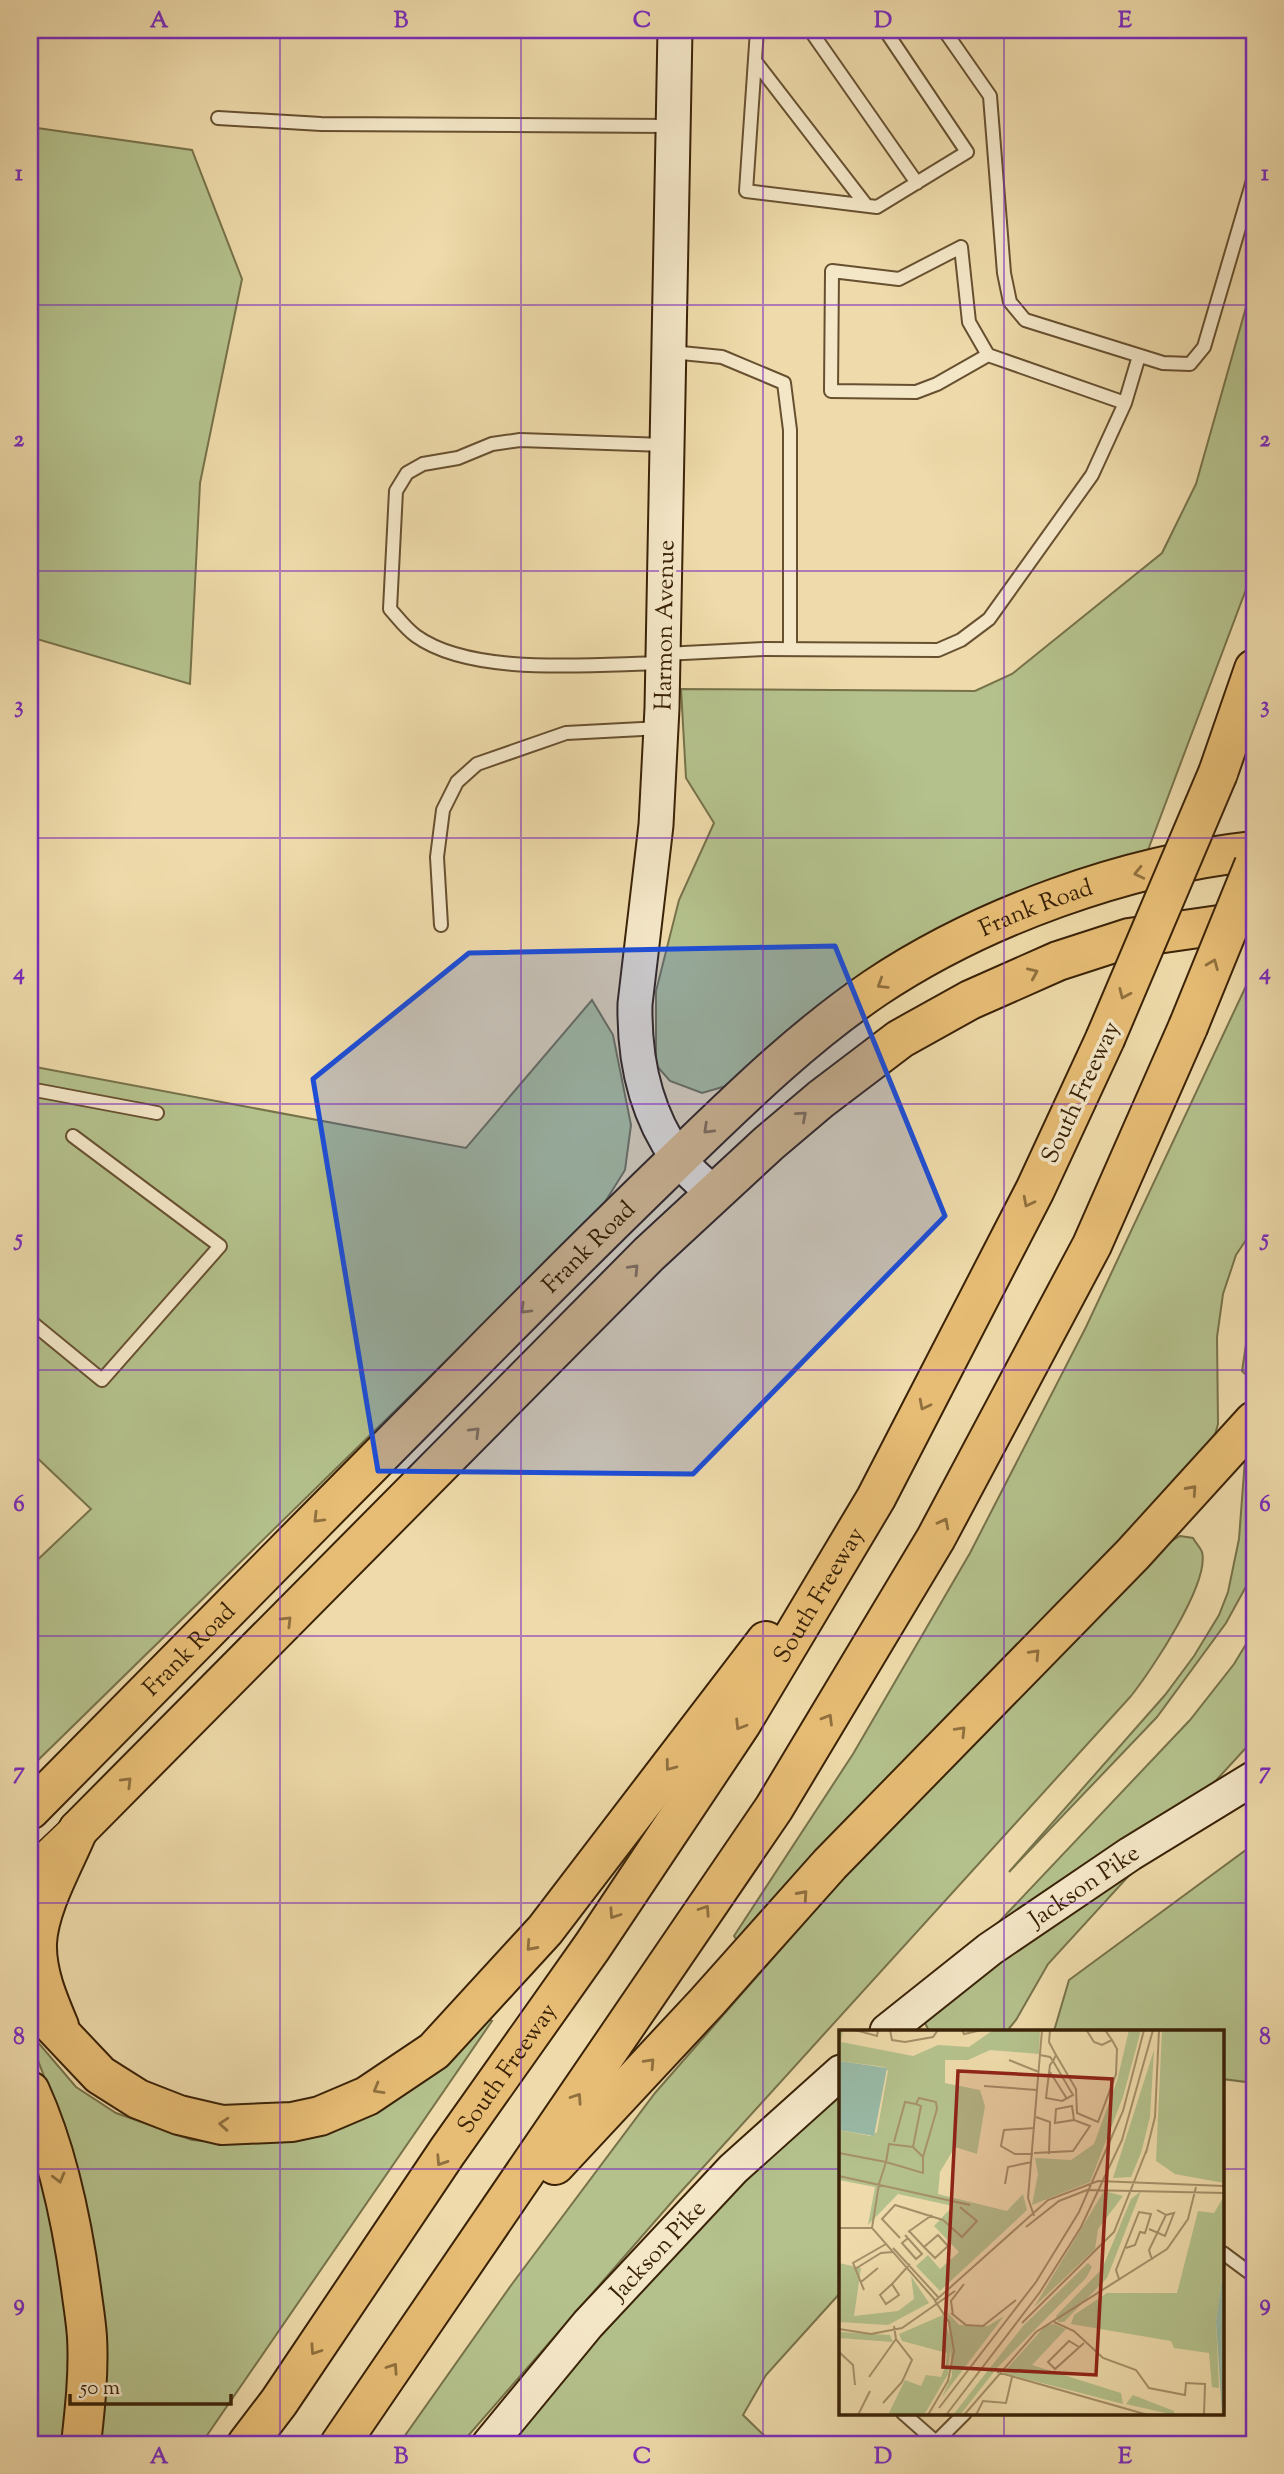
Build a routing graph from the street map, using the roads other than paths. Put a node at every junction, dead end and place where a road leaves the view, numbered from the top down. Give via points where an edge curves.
1 (675, 30) edge
2 (757, 30) edge
3 (810, 30) edge
4 (885, 30) edge
5 (944, 30) edge
6 (755, 61) junction
7 (218, 118) dead end
8 (673, 126) junction
9 (1254, 177) edge
10 (917, 183) junction
11 (866, 205) junction
12 (669, 351) junction
13 (988, 355) junction
14 (1139, 356) junction
15 (1125, 403) junction
16 (667, 445) junction
17 (790, 649) junction
18 (663, 658) junction
19 (1254, 669) edge
20 (661, 728) junction
21 (1254, 851) edge
22 (1254, 865) edge
23 (1254, 920) edge
24 (441, 925) dead end
25 (30, 1089) edge
26 (157, 1113) dead end
27 (73, 1136) dead end
28 (678, 1158) junction
29 (715, 1195) junction
30 (30, 1321) edge
31 (1254, 1421) edge
32 (876, 1498) junction
33 (1254, 1778) edge
34 (30, 1811) edge
35 (78, 1830) junction
36 (30, 1877) edge
37 (30, 2001) edge
38 (888, 2030) edge
39 (65, 2038) junction
40 (839, 2074) edge
41 (30, 2091) edge
42 (1224, 2254) edge
43 (470, 2256) junction
44 (1254, 2276) edge
45 (904, 2414) edge
46 (964, 2414) edge
47 (81, 2444) edge
48 (247, 2444) edge
49 (340, 2444) edge
50 (489, 2444) edge

1 - 8 main road, Harmon Avenue
2 - 6 lane
3 - 10 lane
4 - 10 lane via 967,152
5 - 14 lane via 990,96 1010,302 1025,320
6 - 11 lane
6 - 11 lane via 746,191
7 - 8 lane via 321,124
8 - 12 main road, Harmon Avenue
9 - 14 lane via 1203,347 1190,364
10 - 11 lane via 877,207
12 - 16 main road, Harmon Avenue
12 - 17 lane via 722,357 784,383 790,430
13 - 13 lane via 969,322 961,247 899,279 832,271 831,391 916,391
13 - 15 lane
14 - 15 lane
15 - 17 lane via 1091,475 989,620 938,650
16 - 18 main road, Harmon Avenue
16 - 18 lane via 520,440 423,464 407,473 396,491 390,609 415,636 445,651 507,665
17 - 18 lane
18 - 20 main road, Harmon Avenue
19 -> 32 highway, South Freeway, bridge via 1218,774 1105,1039 1035,1190
20 - 24 lane via 566,733 477,764 457,782 443,810 437,857
20 - 28 main road, Harmon Avenue via 635,1025 650,1104
21 -> 28 highway, Frank Road via 1210,856 1118,878 1009,917 941,949 876,988 808,1038
43 -> 22 highway, bridge via 774,1808 936,1538 1092,1245
29 -> 23 highway, Frank Road via 831,1091 900,1039 970,1000 1058,961 1129,938
25 - 26 lane
27 - 30 lane via 220,1246 102,1380
28 - 29 main road, Harmon Avenue
28 -> 34 highway, Frank Road
35 -> 29 highway, Frank Road via 649,1254
43 -> 31 highway via 830,1864 1133,1555
32 -> 39 highway via 545,1930 434,2051 391,2082 320,2116 222,2125 138,2099 100,2075
32 -> 48 highway, South Freeway via 741,1724 667,1836
33 - 38 main road, Jackson Pike via 1130,1854 990,1949
35 - 36 main road, Frank Road
35 - 39 highway via 40,1923 37,1946 48,2001
37 - 39 highway
40 - 50 main road, Jackson Pike via 733,2169 588,2324
41 -> 47 highway via 69,2213 78,2268 87,2336
42 - 44 lane
49 -> 43 highway
45 - 46 lane via 936,2442

